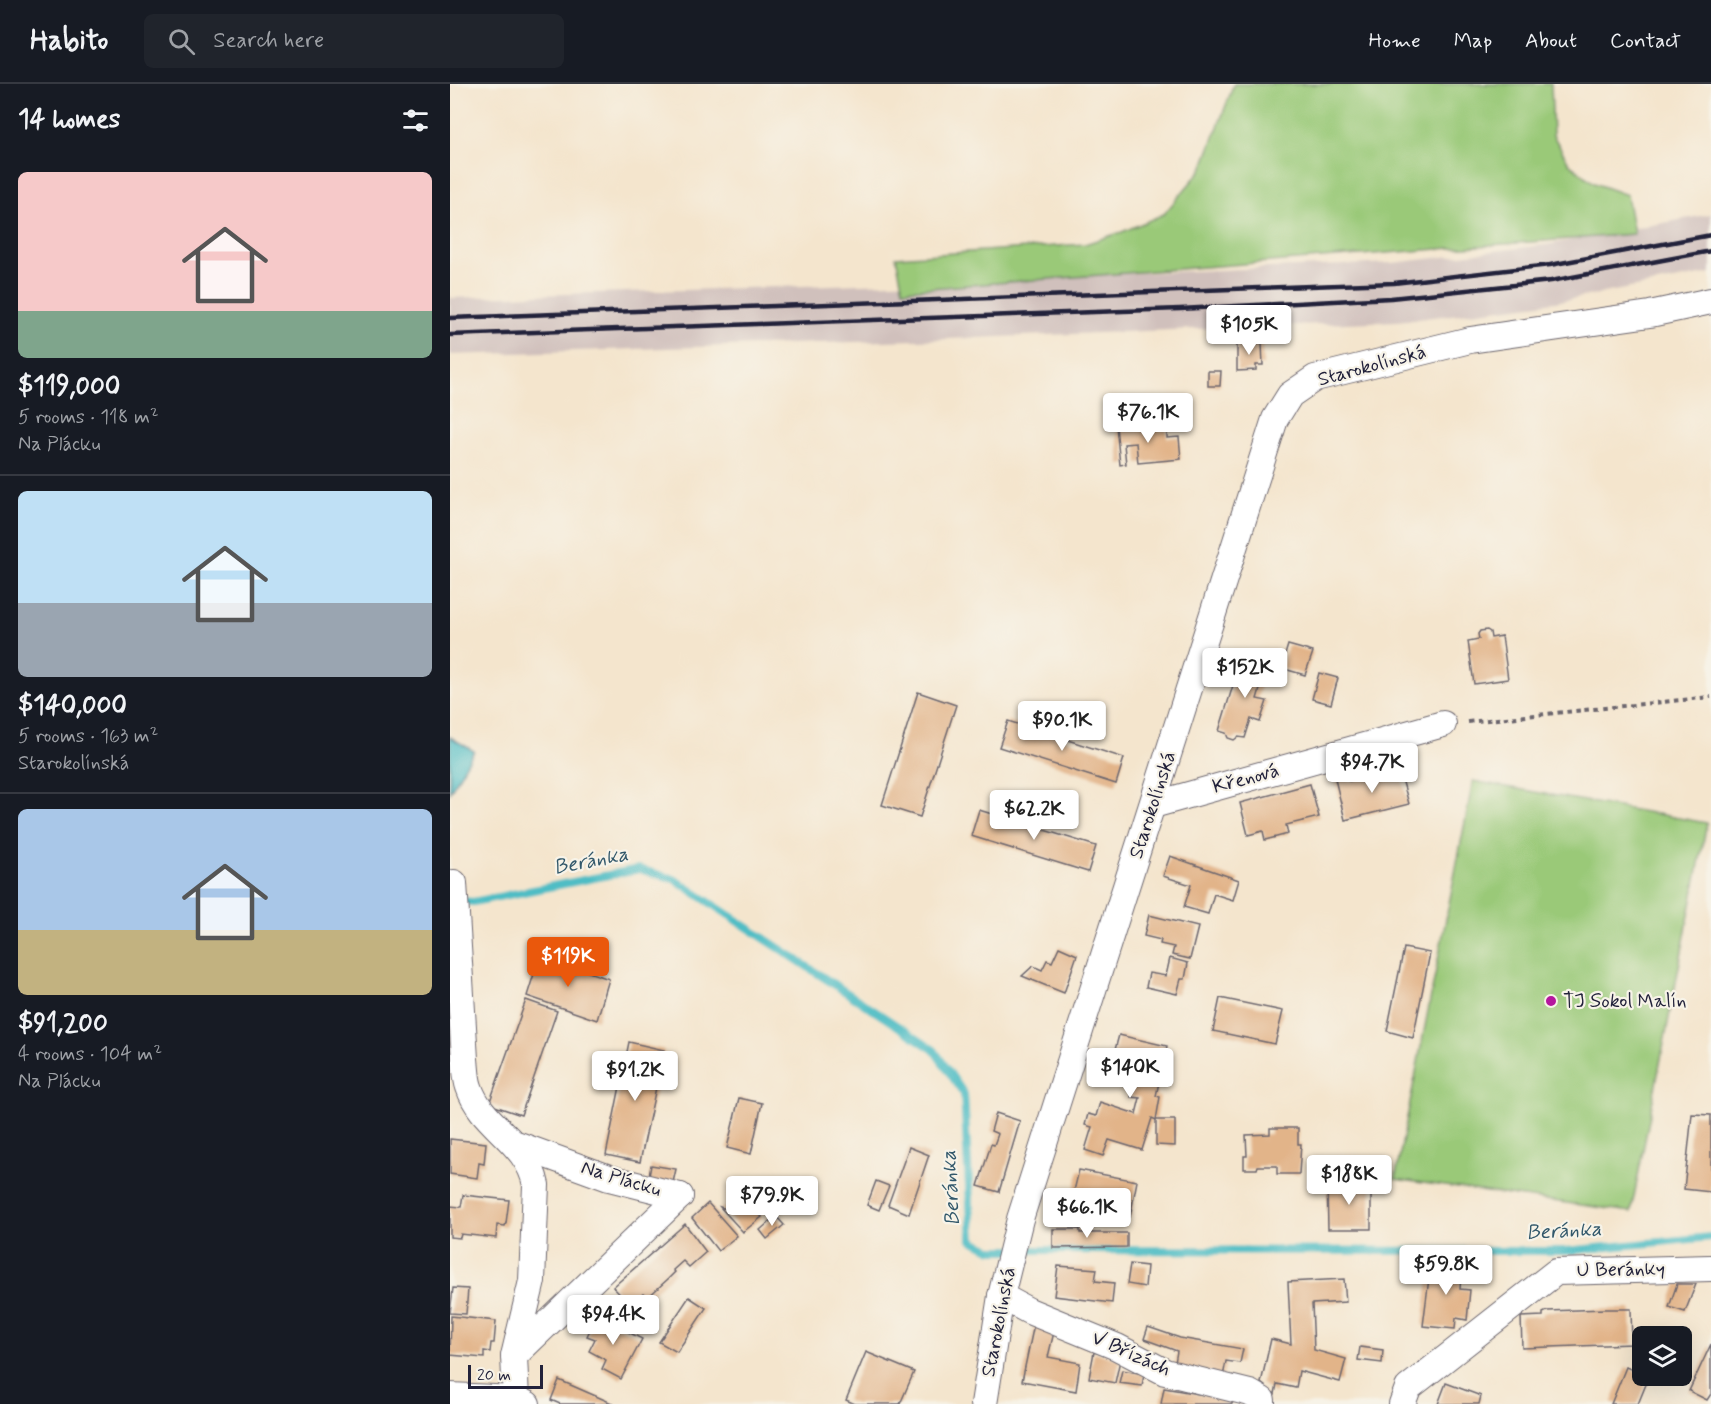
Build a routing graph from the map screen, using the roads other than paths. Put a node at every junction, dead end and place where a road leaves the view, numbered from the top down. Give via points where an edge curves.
1 (1711, 301) edge
2 (1443, 724) road end
3 (1153, 805) junction
4 (454, 883) dead end
5 (516, 1144) junction
6 (1711, 1268) edge
7 (1001, 1296) junction
8 (514, 1356) junction
9 (450, 1396) edge
10 (521, 1402) edge
11 (1264, 1403) edge
12 (984, 1404) edge
13 (1402, 1404) edge

1 - 3 street, Starokolínská via 1650,314 1470,340 1315,378 1290,395 1275,419
2 - 3 street, Křenová
3 - 7 street, Starokolínská via 1017,1233
4 - 5 street, Na Plácku via 468,1086 487,1116
5 - 8 street, Na Plácku via 533,1171 536,1185 532,1281
5 - 8 street, Na Plácku via 609,1179 680,1196
6 - 13 street, U Beránky via 1556,1272 1408,1388
7 - 11 street, V Břízách via 1165,1372 1250,1393
7 - 12 street, Starokolínská
8 - 10 street, Na Plácku
9 - 10 street

